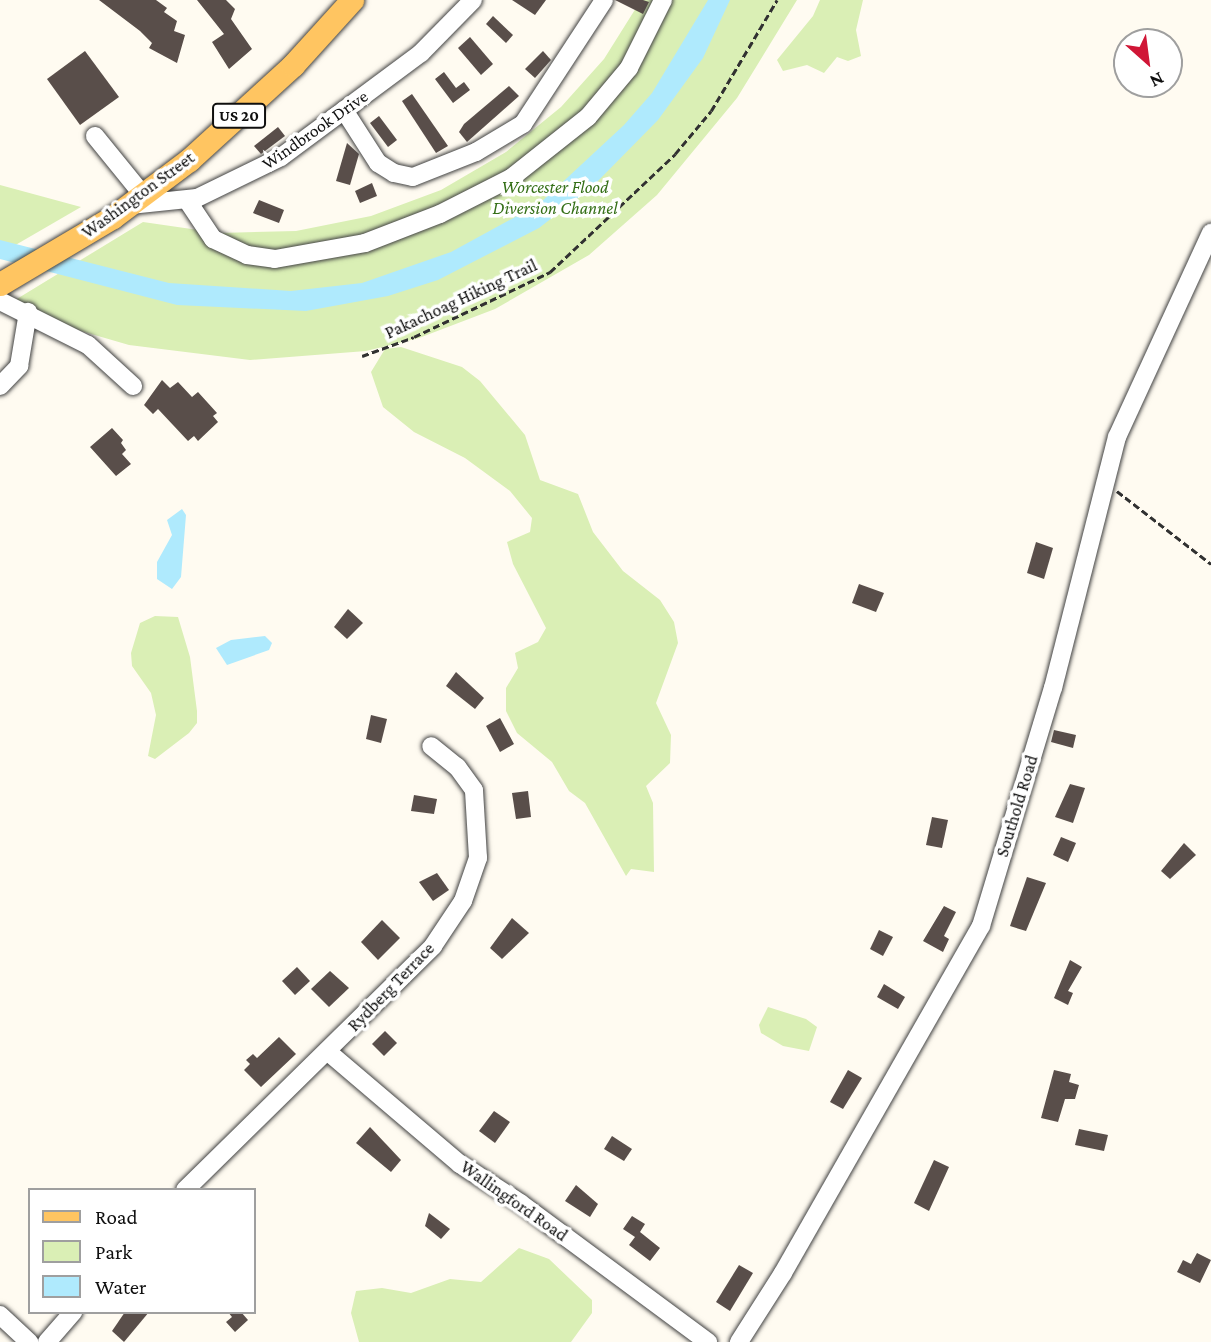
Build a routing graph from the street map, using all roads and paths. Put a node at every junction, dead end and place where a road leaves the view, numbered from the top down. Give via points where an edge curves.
1 (352, 0) edge
2 (473, 0) edge
3 (604, 0) edge
4 (663, 0) edge
5 (777, 0) edge
6 (344, 110) junction
7 (95, 136) dead end
8 (187, 200) junction
9 (129, 206) junction
10 (1211, 233) edge
11 (6, 281) edge
12 (0, 301) edge
13 (28, 312) junction
14 (362, 356) dead end
15 (0, 386) edge
16 (132, 386) dead end
17 (1104, 485) junction
18 (1211, 564) edge
19 (431, 746) dead end
20 (327, 1051) junction
21 (187, 1188) edge
22 (71, 1314) edge
23 (0, 1315) edge
24 (29, 1342) edge
25 (47, 1342) edge
26 (708, 1342) edge
27 (739, 1342) edge

1 - 9 main road, Washington Street / US 20 via 258,98
2 - 6 street, Windbrook Drive via 421,52
3 - 6 street via 523,124 476,152 413,177 394,173 378,163
4 - 8 street via 629,68 588,117 511,178 430,218 355,246 275,259 247,255 213,239
5 - 14 path, Pakachoag Hiking Trail via 711,111 675,154 550,272 414,337
6 - 8 street, Windbrook Drive via 281,158 227,187
7 - 9 street
8 - 9 street, Windbrook Drive
9 - 11 main road, Washington Street / US 20
10 - 17 street, Southold Road via 1129,408
12 - 13 street
13 - 15 street via 19,366
13 - 16 street via 88,345
17 - 18 path via 1135,501
17 - 27 street, Southold Road via 1056,676 981,926
19 - 20 street, Rydberg Terrace via 457,766 474,790 478,858 463,901 433,946
20 - 21 street, Rydberg Terrace
20 - 26 street, Wallingford Road via 460,1164
22 - 25 street
23 - 24 street

